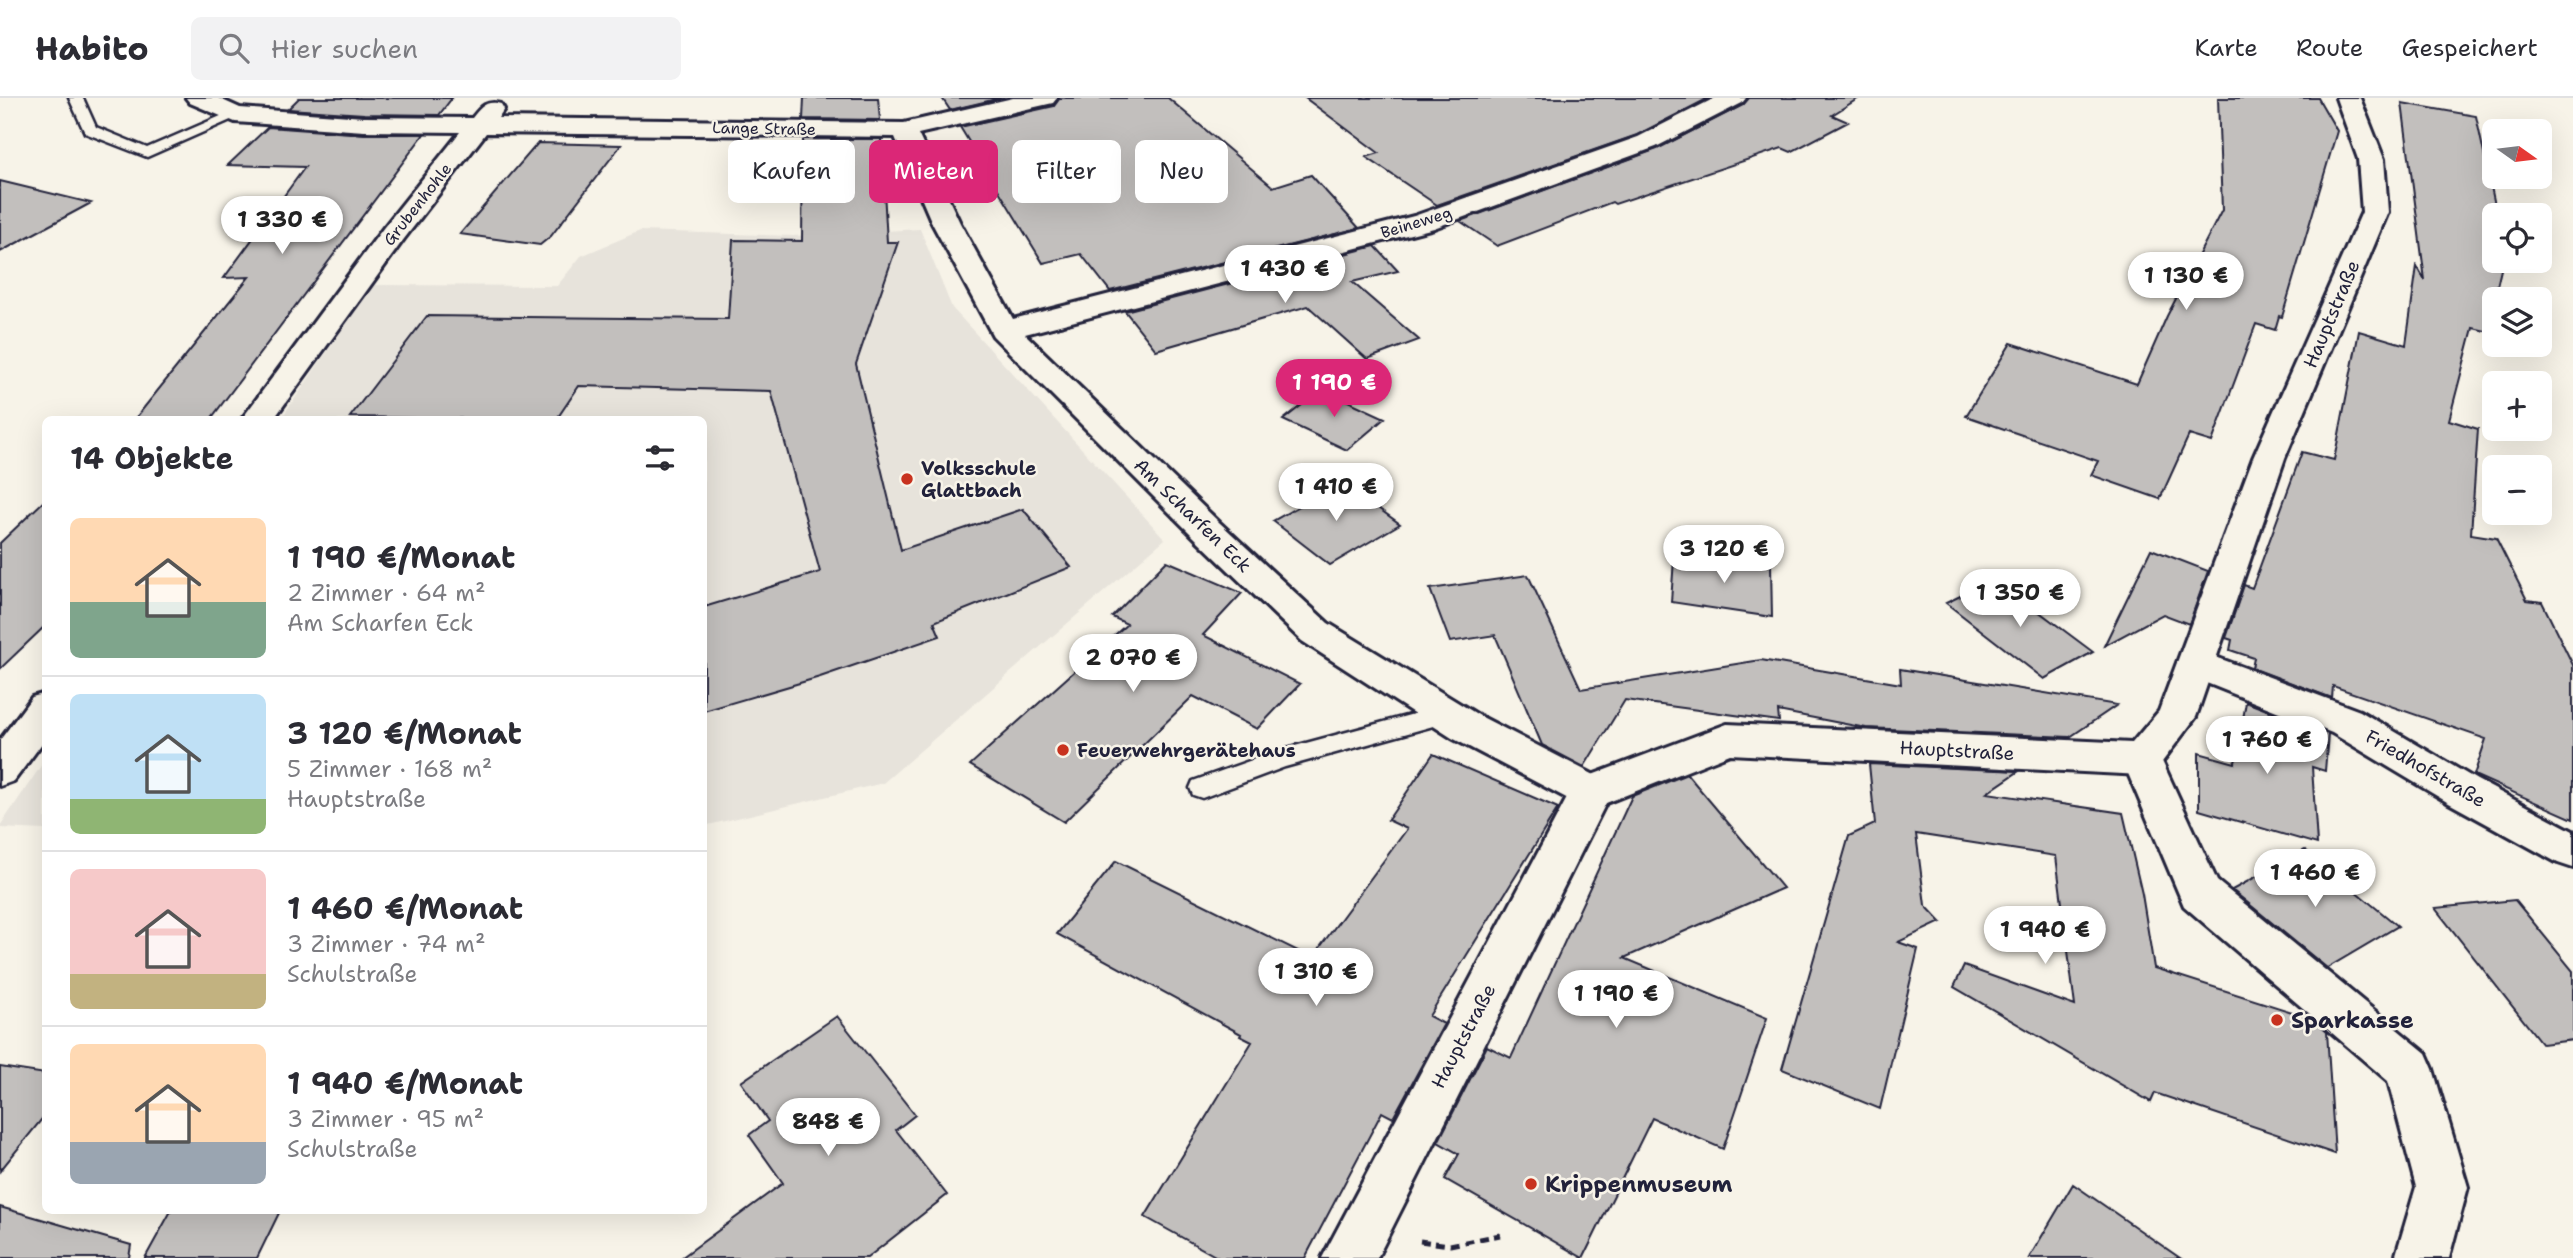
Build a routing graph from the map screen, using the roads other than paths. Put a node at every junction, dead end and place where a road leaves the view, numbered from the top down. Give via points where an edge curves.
1 (76, 98) edge
2 (198, 98) edge
3 (500, 98) edge
4 (1045, 98) edge
5 (1734, 98) edge
6 (2348, 98) edge
7 (235, 115) junction
8 (479, 124) junction
9 (904, 130) junction
10 (1004, 330) junction
11 (260, 416) edge
12 (2197, 664) junction
13 (42, 712) edge
14 (1447, 714) junction
15 (2142, 759) junction
16 (0, 770) edge
17 (1202, 788) dead end
18 (1591, 792) junction
19 (2573, 852) edge
20 (1349, 1258) edge
21 (2422, 1258) edge

1 - 7 lane via 90,130 147,153
2 - 7 street, Lange Straße
3 - 8 street
4 - 9 street, Lange Straße
5 - 10 street, Beineweg via 1647,142 1424,222
6 - 12 street, Hauptstraße via 2371,159 2375,212 2269,458
7 - 8 street, Lange Straße via 364,124
8 - 9 street, Lange Straße
8 - 11 street, Grubenhohle
9 - 10 street, Am Scharfen Eck via 946,223
10 - 14 street, Am Scharfen Eck via 1315,632
12 - 15 street, Hauptstraße via 2176,717
12 - 19 street, Friedhofstraße via 2346,722
13 - 16 street
14 - 17 lane via 1280,759
14 - 18 street, Am Scharfen Eck
15 - 18 street, Hauptstraße via 1727,739
15 - 21 street via 2200,893 2409,1069 2442,1187
18 - 20 street, Hauptstraße

